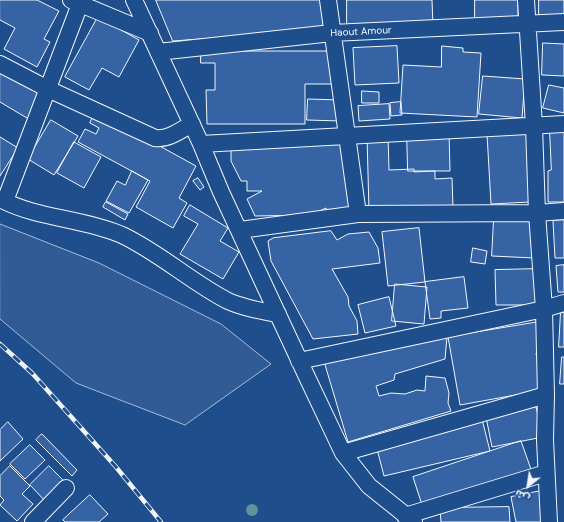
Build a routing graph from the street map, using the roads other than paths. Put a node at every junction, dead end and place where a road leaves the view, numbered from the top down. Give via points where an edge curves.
1 (134, 0) edge
2 (328, 0) edge
3 (526, 0) edge
4 (75, 2) edge
5 (564, 22) edge
6 (527, 24) junction
7 (150, 33) junction
8 (332, 33) junction
9 (158, 52) junction
10 (0, 64) edge
11 (48, 89) junction
12 (192, 124) junction
13 (564, 124) edge
14 (534, 126) junction
15 (346, 136) junction
16 (201, 144) junction
17 (3, 200) edge
18 (564, 211) edge
19 (537, 213) junction
20 (358, 214) junction
21 (240, 230) junction
22 (564, 304) edge
23 (544, 309) junction
24 (278, 314) junction
25 (299, 362) junction
26 (546, 395) junction
27 (343, 453) junction
28 (546, 473) junction
29 (66, 488) dead end
30 (410, 519) edge
31 (33, 522) edge
32 (549, 522) edge

1 - 7 street
2 - 8 street
3 - 6 street
4 - 7 street
4 - 11 street
5 - 6 street, Haout Amour
6 - 8 street, Haout Amour
6 - 14 street
7 - 9 street
8 - 9 street, Haout Amour
8 - 15 street
9 - 12 street
10 - 11 street
11 - 12 street via 155,138 167,137
11 - 17 street
12 - 16 street
13 - 14 street
14 - 15 street
14 - 19 street
15 - 16 street
15 - 20 street
16 - 21 street
17 - 24 street via 25,209 97,226 122,235 230,301 248,308
18 - 19 street
19 - 20 street
19 - 23 street
20 - 21 street
21 - 24 street
22 - 23 street
23 - 25 street
23 - 26 street
24 - 25 street
25 - 27 street
26 - 27 street
26 - 28 street
27 - 30 street via 369,486
28 - 30 street
28 - 32 street
29 - 31 street

